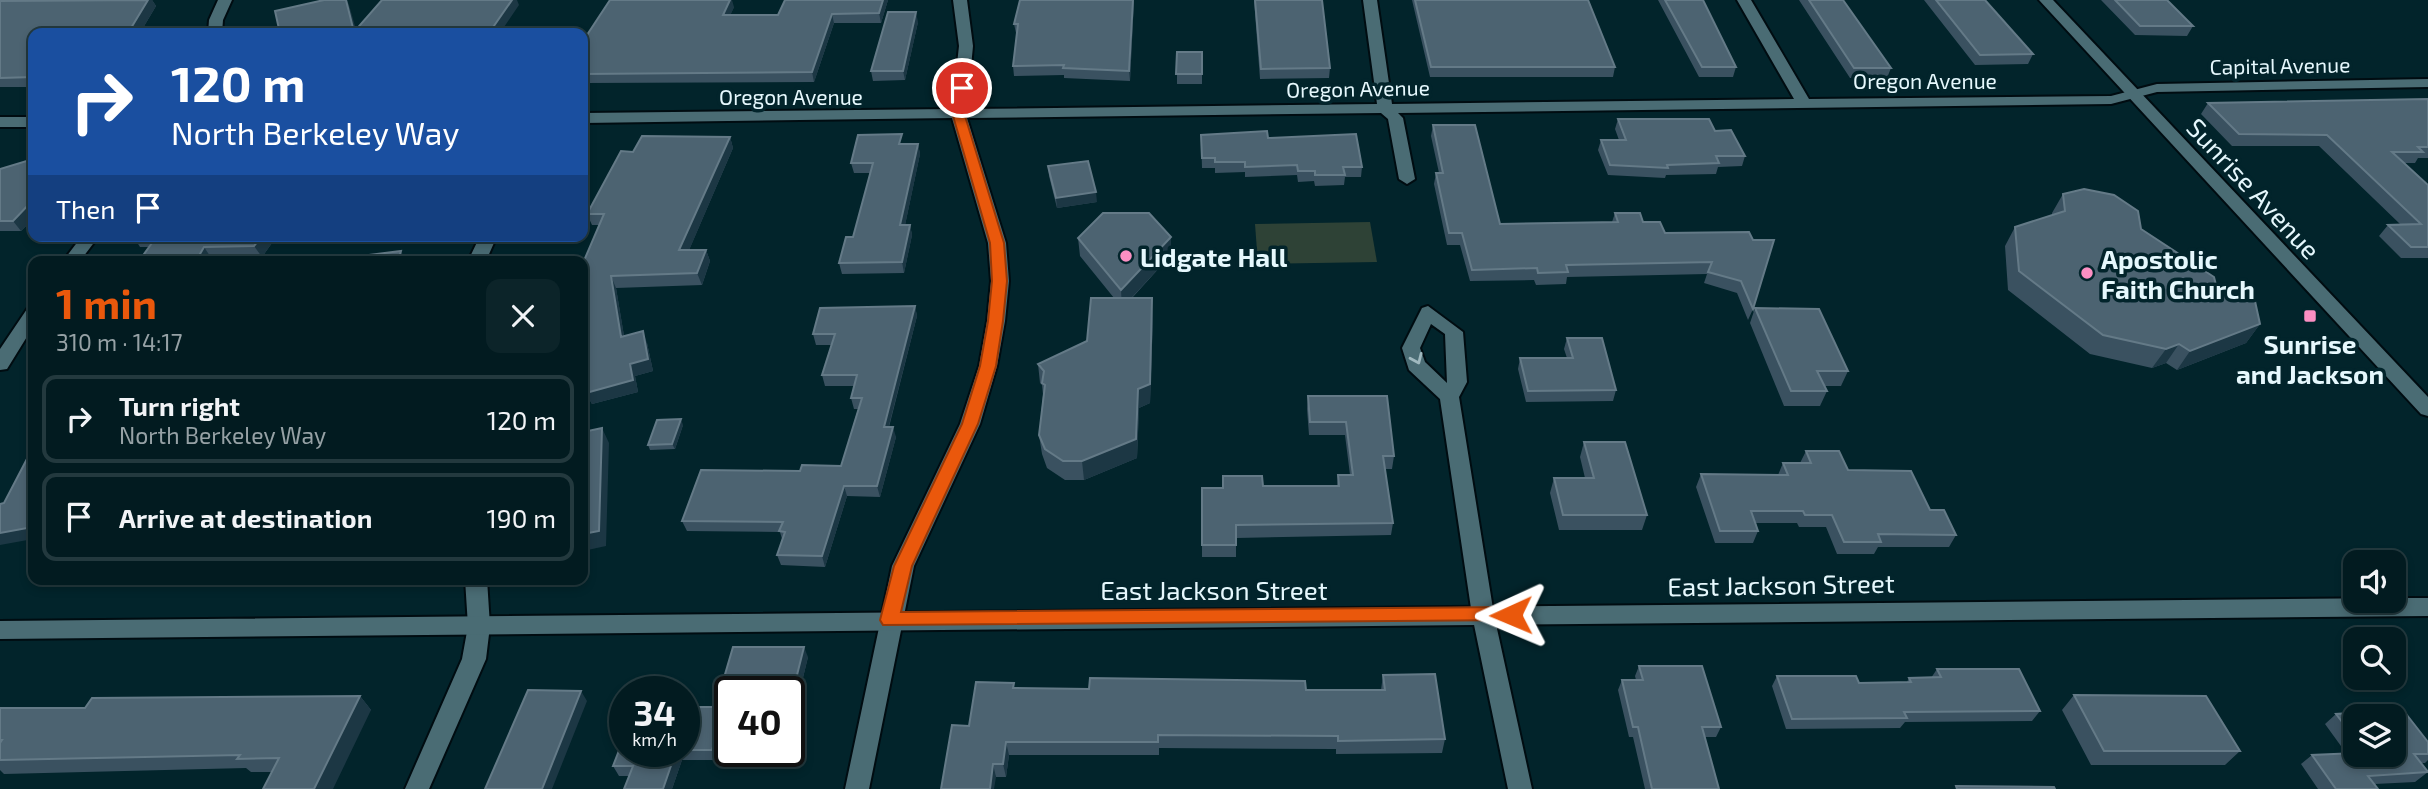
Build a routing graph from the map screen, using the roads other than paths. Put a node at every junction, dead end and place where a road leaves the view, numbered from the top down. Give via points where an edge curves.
1 (225, 0) edge
2 (960, 0) edge
3 (1370, 0) edge
4 (1744, 0) edge
5 (2046, 0) edge
6 (215, 28) edge
7 (2428, 83) edge
8 (2133, 95) junction
9 (1803, 102) junction
10 (1385, 109) junction
11 (959, 116) junction
12 (588, 118) edge
13 (0, 122) edge
14 (28, 122) edge
15 (1407, 180) dead end
16 (86, 242) edge
17 (75, 256) edge
18 (28, 321) edge
19 (0, 364) edge
20 (1449, 397) dead end
21 (2428, 408) edge
22 (476, 585) edge
23 (2428, 607) edge
24 (1483, 615) junction
25 (890, 620) junction
26 (479, 626) junction
27 (0, 630) edge
28 (417, 789) edge
29 (857, 789) edge
30 (1520, 789) edge

1 - 6 street
2 - 11 street via 966,46
3 - 10 street
4 - 9 street
5 - 8 street, Sunrise Avenue
7 - 8 street, Capital Avenue via 2157,88
8 - 9 street, Oregon Avenue via 2111,100
8 - 21 street, Sunrise Avenue
9 - 10 street, Oregon Avenue
10 - 11 street, Oregon Avenue
10 - 15 street via 1395,118
11 - 12 street, Oregon Avenue
11 - 25 street via 997,243 996,321 970,424 903,566
13 - 14 street
16 - 17 street
18 - 19 street
20 - 24 street
22 - 26 street
23 - 24 street, East Jackson Street
24 - 25 street, East Jackson Street
24 - 30 street
25 - 26 street, East Jackson Street
25 - 29 street
26 - 27 street, East Jackson Street
26 - 28 street via 474,659

